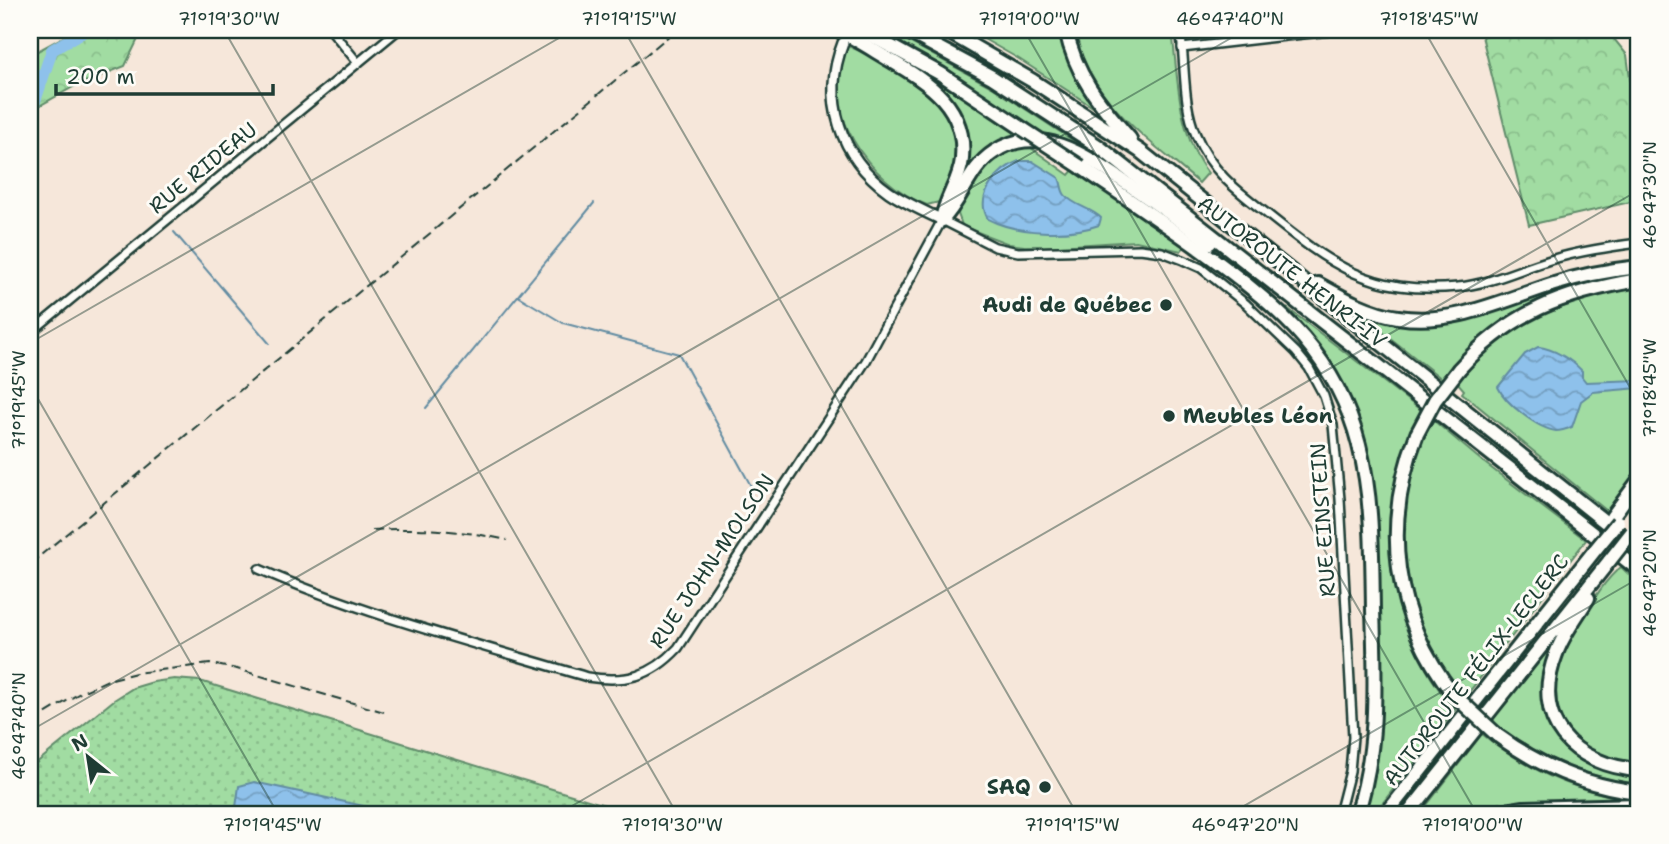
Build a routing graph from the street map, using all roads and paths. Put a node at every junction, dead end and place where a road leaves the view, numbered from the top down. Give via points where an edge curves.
1 (331, 30) edge
2 (398, 30) edge
3 (838, 30) edge
4 (862, 30) edge
5 (905, 30) edge
6 (945, 30) edge
7 (1066, 30) edge
8 (1180, 30) edge
9 (1339, 30) edge
10 (843, 43) dead end
11 (1182, 48) junction
12 (358, 63) junction
13 (1140, 151) junction
14 (942, 220) junction
15 (1639, 243) edge
16 (1286, 267) junction
17 (1639, 267) edge
18 (1639, 280) edge
19 (30, 333) edge
20 (1405, 385) junction
21 (1639, 480) edge
22 (1639, 495) edge
23 (1615, 519) junction
24 (1636, 527) edge
25 (1639, 549) edge
26 (1608, 562) junction
27 (259, 569) dead end
28 (1637, 570) edge
29 (1639, 770) edge
30 (1639, 792) edge
31 (1639, 805) edge
32 (1339, 814) edge
33 (1357, 814) edge
34 (1386, 814) edge
35 (1408, 814) edge
36 (1487, 814) edge

1 - 12 street
2 - 12 street, RUE RIDEAU
3 - 14 highway via 931,85 950,107 958,122 962,157
4 - 33 highway, bridge via 941,74 1176,231 1273,305 1314,348 1344,400 1363,459 1372,534 1374,735
5 - 20 highway, AUTOROUTE HENRI-IV via 992,77 1098,146
6 - 13 highway, AUTOROUTE HENRI-IV via 1034,81
7 - 13 highway via 1073,59 1090,91
8 - 11 street
9 - 11 street
10 - 14 street, RUE EINSTEIN via 836,61 833,99 852,152 874,180
11 - 15 street via 1194,131 1216,171 1309,248 1342,269 1388,284 1425,289 1462,286 1579,252
12 - 19 street, RUE RIDEAU
13 - 16 highway, AUTOROUTE HENRI-IV
14 - 20 highway via 981,162 995,151 1029,140 1060,145 1087,157 1166,210 1292,307
14 - 27 street, RUE JOHN-MOLSON via 866,361 678,648 648,672 628,679 587,677 342,601
14 - 32 street, RUE EINSTEIN via 995,247 1018,252 1140,249 1183,260 1201,268 1246,304 1309,368 1333,425 1340,499 1353,737
16 - 17 highway via 1366,309 1416,319 1464,314 1569,279
16 - 25 highway, AUTOROUTE HENRI-IV
18 - 30 highway, bridge via 1580,292 1542,306 1480,347 1436,400 1418,435 1404,473 1396,529 1399,569 1416,633 1454,695 1496,735 1556,771
20 - 28 highway, AUTOROUTE HENRI-IV
21 - 23 highway
22 - 23 highway
23 - 34 highway, AUTOROUTE FÉLIX-LECLERC, bridge
24 - 26 highway, bridge
26 - 29 highway via 1556,653 1548,701 1561,734 1572,745 1603,763
26 - 35 highway, AUTOROUTE FÉLIX-LECLERC
31 - 36 highway via 1524,808

